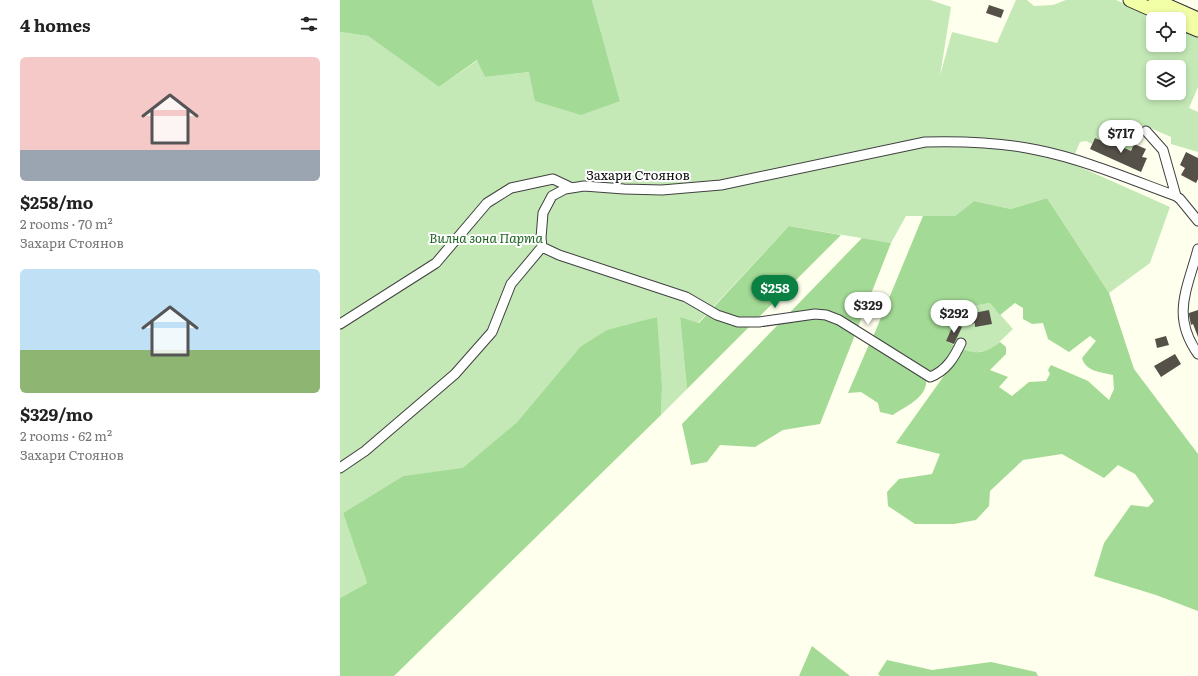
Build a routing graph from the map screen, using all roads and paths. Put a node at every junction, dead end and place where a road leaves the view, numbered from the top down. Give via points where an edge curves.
1 (1130, 0) edge
2 (1156, 0) edge
3 (1157, 12) edge
4 (1198, 19) edge
5 (1186, 25) edge
6 (1198, 30) edge
7 (1146, 131) dead end
8 (572, 188) junction
9 (1176, 196) junction
10 (1198, 221) edge
11 (542, 246) junction
12 (1198, 249) edge
13 (340, 324) edge
14 (960, 343) dead end
15 (1198, 354) edge
16 (340, 468) edge

1 - 3 main road
2 - 4 main road
5 - 6 main road
7 - 9 street via 1163,150
8 - 9 street, Захари Стоянов via 584,186 662,190 721,185 925,142 954,141 1038,150 1073,159
8 - 11 street, Захари Стоянов via 552,196 543,213
8 - 13 street via 553,179 511,188 487,203 436,263
9 - 10 street, Захари Стоянов
11 - 14 street via 686,298 717,315 738,322 826,315 839,320 930,377 947,367 956,355
11 - 16 street via 511,284 492,332 455,374
12 - 15 street via 1183,303 1183,321 1186,333

